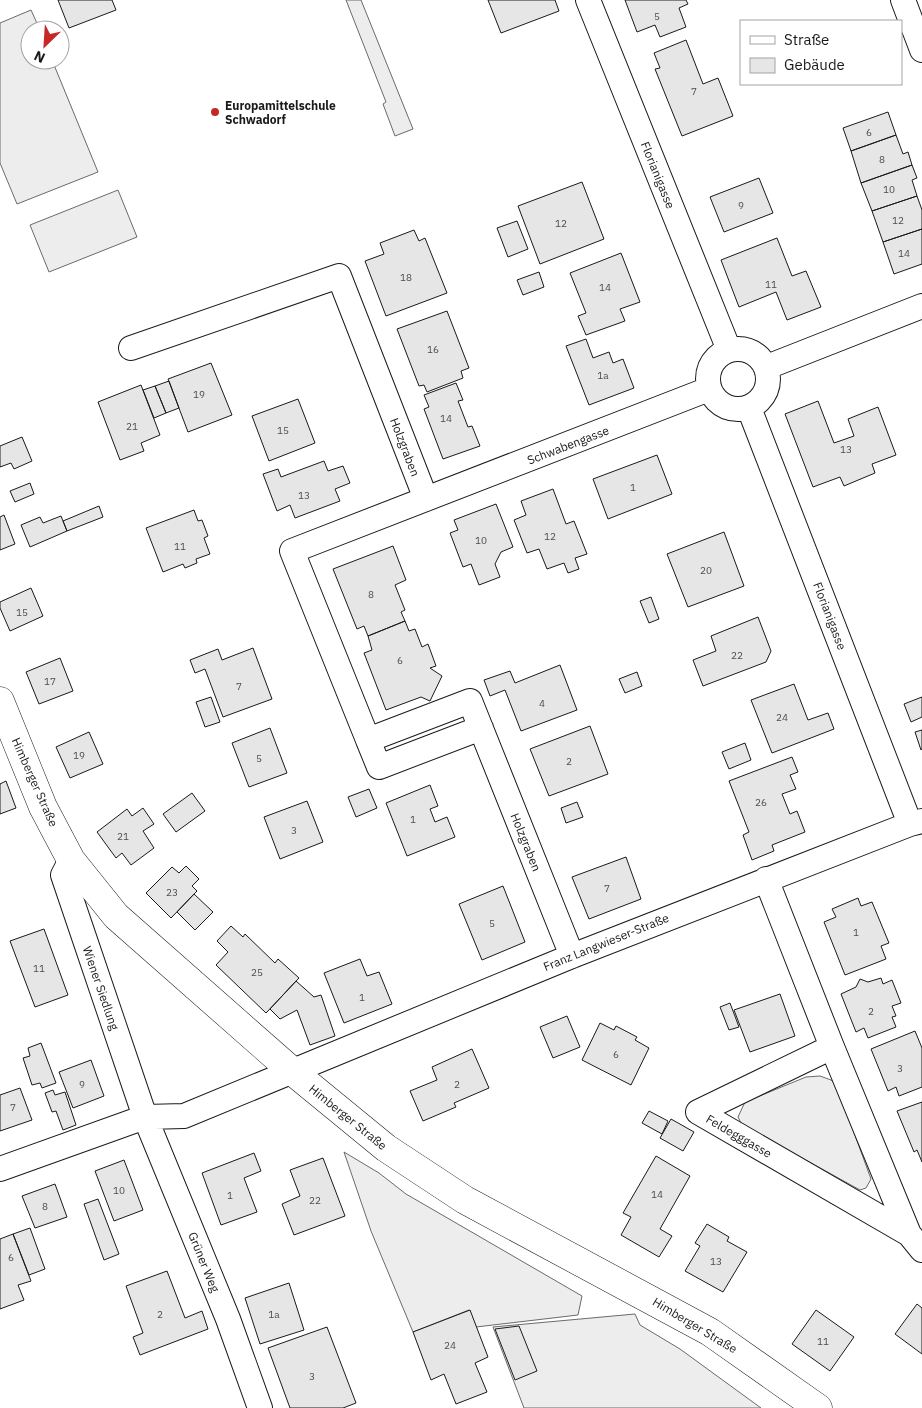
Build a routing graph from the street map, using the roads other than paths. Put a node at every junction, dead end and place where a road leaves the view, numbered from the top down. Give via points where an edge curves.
1 (588, 0) edge
2 (903, 0) edge
3 (922, 50) edge
4 (922, 306) edge
5 (132, 348) dead end
6 (729, 350) junction
7 (767, 367) junction
8 (709, 389) junction
9 (749, 408) junction
10 (426, 499) junction
11 (0, 701) edge
12 (916, 822) edge
13 (71, 860) junction
14 (766, 879) junction
15 (572, 956) junction
16 (832, 1047) junction
17 (292, 1072) junction
18 (145, 1117) junction
19 (0, 1169) edge
20 (916, 1242) edge
21 (260, 1408) edge
22 (818, 1408) edge

1 - 6 street, Florianigasse
2 - 3 street
4 - 7 street
5 - 10 street, Holzgraben via 339,276
6 - 7 street via 744,349 754,353
6 - 8 street via 712,363 708,372
7 - 9 street via 768,386 764,396
8 - 9 street via 720,404 733,409
8 - 10 street, Schwabengasse
9 - 12 street, Florianigasse
10 - 15 street, Holzgraben via 292,551 368,740 470,701
11 - 13 main road, Himberger Straße via 43,807
12 - 14 street, Franz Langwieser-Straße
13 - 17 main road, Himberger Straße via 116,916
13 - 18 street, Wiener Siedlung via 63,875
14 - 15 street, Franz Langwieser-Straße
14 - 16 street, Feldegggasse
15 - 17 street, Franz Langwieser-Straße
16 - 20 street, Feldegggasse
16 - 20 street, Feldegggasse via 698,1112
17 - 18 street via 184,1116
17 - 22 main road, Himberger Straße via 386,1148 465,1200 710,1332
18 - 19 street
18 - 21 street, Grüner Weg via 228,1319

